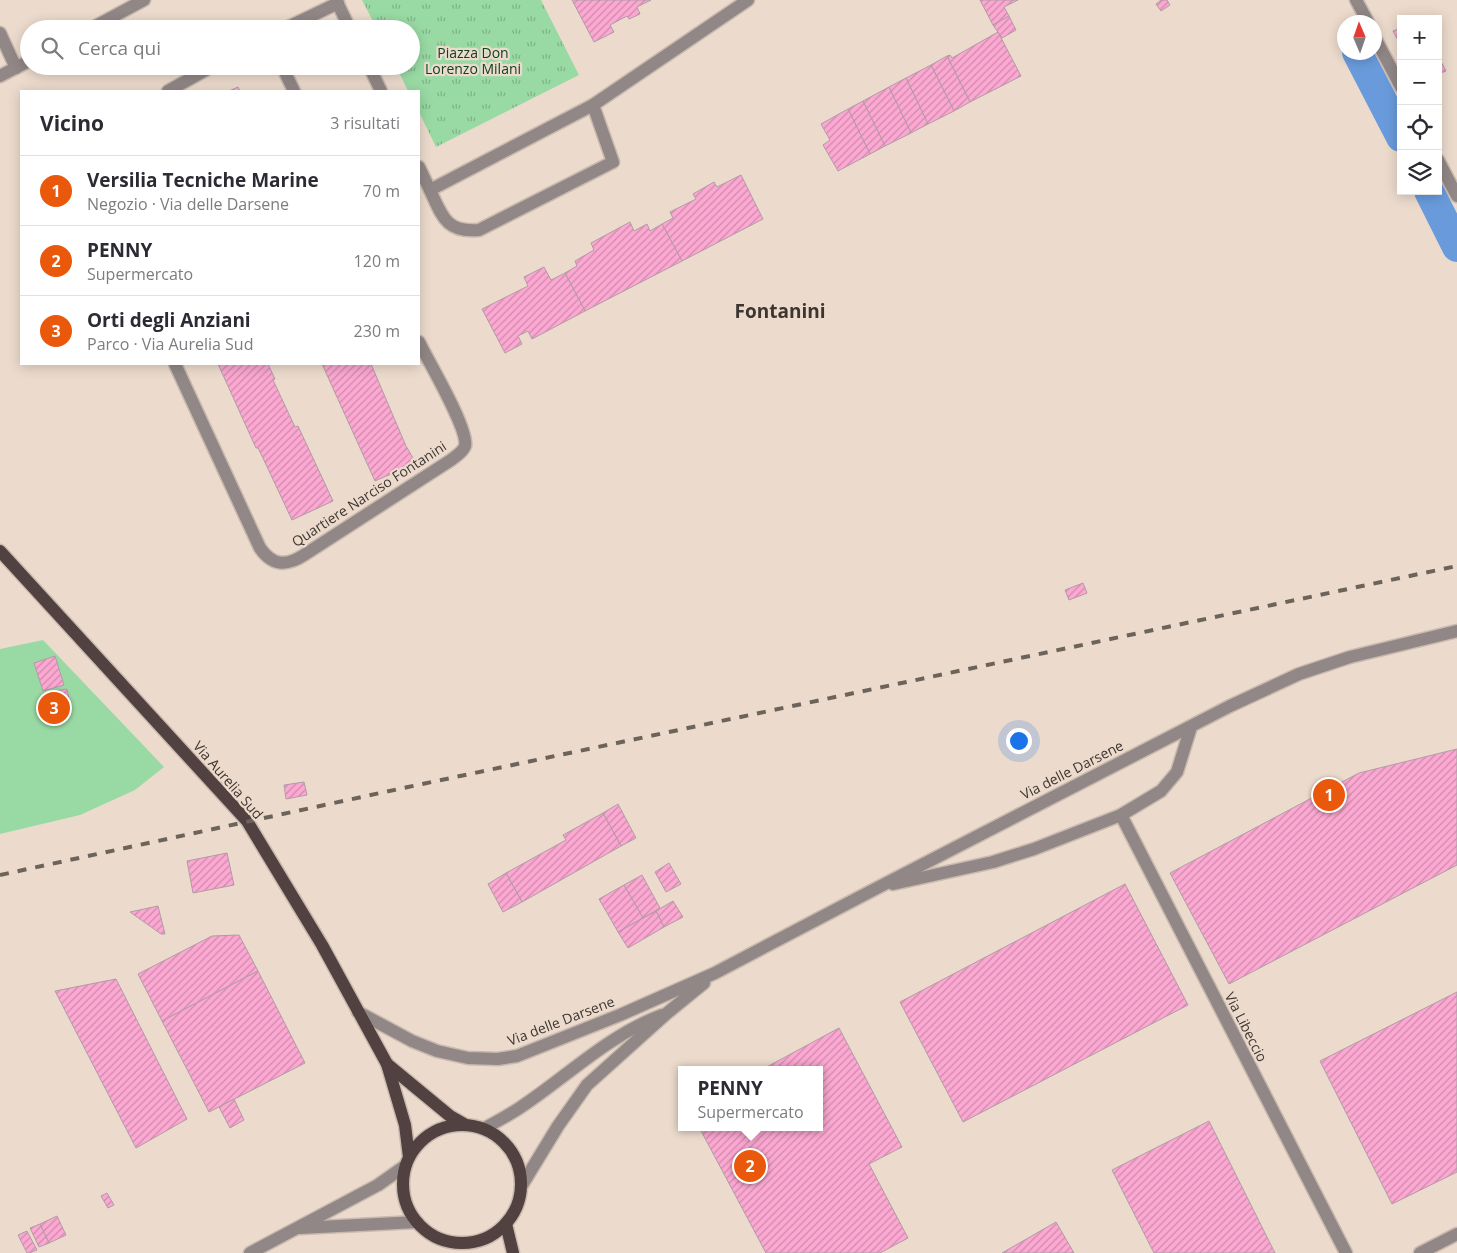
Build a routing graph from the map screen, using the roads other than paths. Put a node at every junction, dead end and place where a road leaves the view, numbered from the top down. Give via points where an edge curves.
1 (144, 0) edge
2 (748, 0) edge
3 (1356, 0) edge
4 (337, 2) edge
5 (1364, 15) edge
6 (107, 20) edge
7 (302, 20) edge
8 (346, 20) edge
9 (0, 33) edge
10 (1382, 51) edge
11 (20, 66) edge
12 (16, 68) junction
13 (197, 75) edge
14 (286, 75) edge
15 (373, 75) edge
16 (0, 76) edge
17 (1397, 79) edge
18 (170, 90) edge
19 (294, 90) edge
20 (381, 90) edge
21 (593, 105) junction
22 (1442, 168) edge
23 (420, 169) edge
24 (430, 190) junction
25 (1457, 196) edge
26 (420, 344) edge
27 (175, 365) edge
28 (0, 550) edge
29 (1457, 631) edge
30 (1190, 726) junction
31 (1121, 815) junction
32 (877, 888) junction
33 (715, 973) junction
34 (358, 1012) junction
35 (666, 1014) junction
36 (387, 1064) junction
37 (464, 1124) junction
38 (485, 1128) junction
39 (407, 1162) junction
40 (522, 1185) junction
41 (417, 1222) junction
42 (506, 1224) junction
43 (295, 1229) junction
44 (1457, 1234) edge
45 (458, 1248) edge
46 (250, 1253) edge
47 (512, 1253) edge
48 (1346, 1253) edge
49 (1420, 1253) edge

1 - 6 street
2 - 21 street
3 - 5 street
4 - 7 street
4 - 8 street
9 - 12 street
10 - 17 street
11 - 12 street
12 - 16 street
13 - 18 street
14 - 19 street
15 - 20 street
21 - 24 street
21 - 24 street via 613,162 479,230 456,229 445,221
22 - 25 street
23 - 24 street
26 - 27 street, Quartiere Narciso Fontanini via 462,425 466,440 463,451 289,563 272,560 260,548
28 - 34 main road, Via Aurelia Sud via 247,821 322,945
29 - 30 street, Via delle Darsene via 1358,655 1299,674
30 - 31 street via 1177,772 1161,791
30 - 32 street, Via delle Darsene
31 - 32 street via 993,862
31 - 48 street, Via Libeccio
32 - 33 street, Via delle Darsene
33 - 34 street, Via delle Darsene via 517,1056 498,1059 468,1058 438,1051 412,1042
33 - 35 street, Via delle Darsene
34 - 36 main road, Via Aurelia Sud
35 - 38 street, Via delle Darsene via 616,1037 518,1109
35 - 40 street, Via delle Darsene via 587,1085
36 - 37 main road, Via Aurelia Sud
36 - 39 main road, Via Aurelia Sud via 405,1125
37 - 38 main road, Via Aurelia Sud
37 - 39 main road, Via Aurelia Sud via 431,1132 418,1143
38 - 40 main road, Via Aurelia Sud via 512,1151 520,1167
39 - 41 main road, Via Aurelia Sud via 404,1196
39 - 43 street via 378,1185
40 - 42 main road, Via Aurelia Sud via 517,1206
41 - 43 street
41 - 45 main road, Via Aurelia Sud via 428,1232
42 - 45 main road, Via Aurelia Sud via 491,1236
42 - 47 main road
43 - 46 street
44 - 49 street

